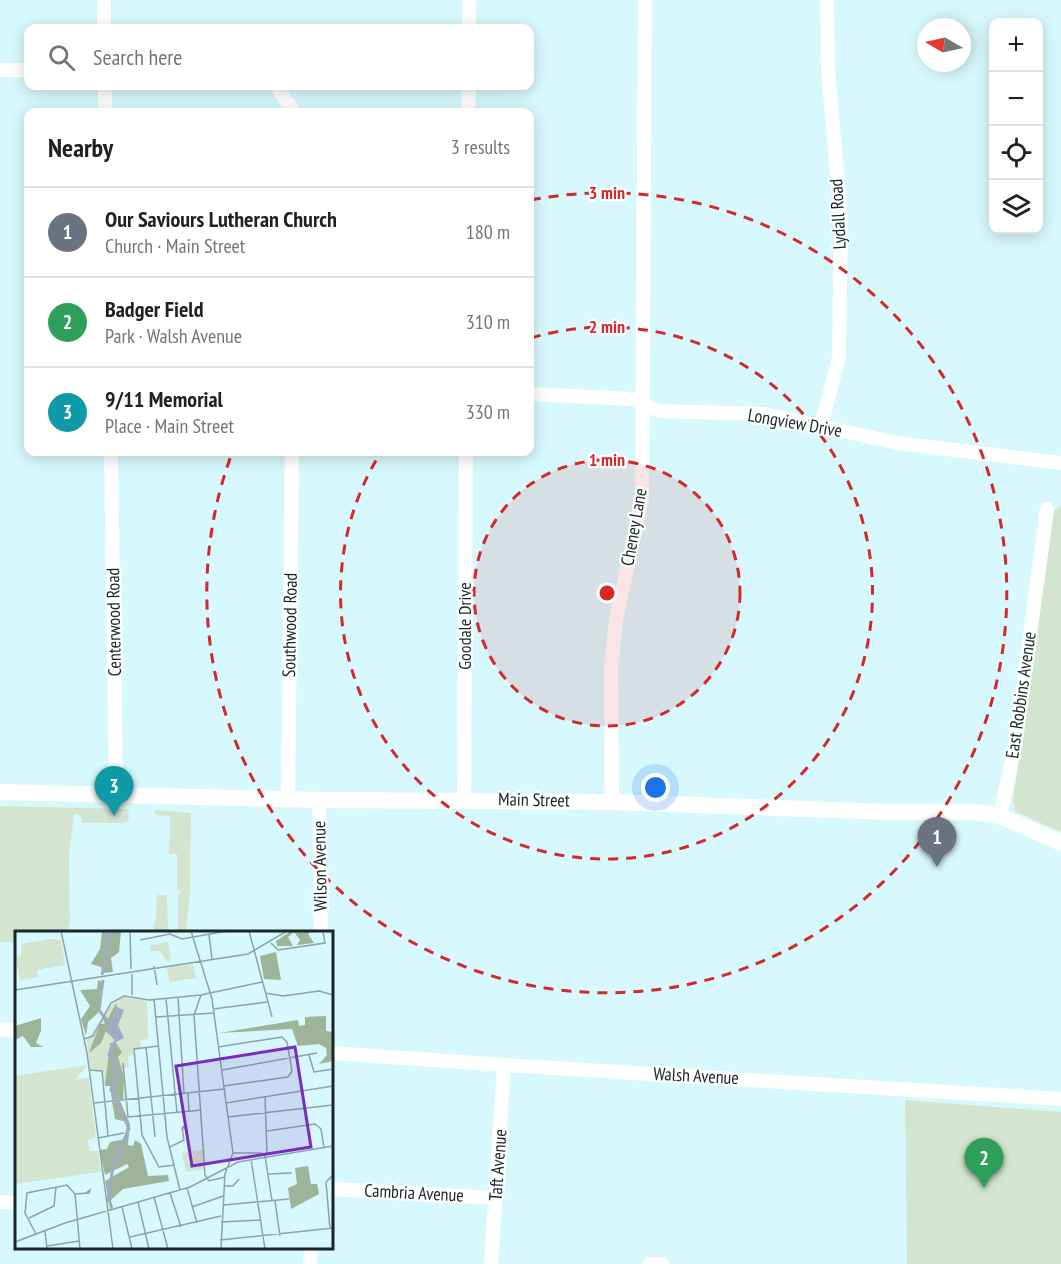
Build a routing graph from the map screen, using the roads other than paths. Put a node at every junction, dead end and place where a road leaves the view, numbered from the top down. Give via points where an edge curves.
1 (104, 0) edge
2 (469, 0) edge
3 (645, 0) edge
4 (826, 0) edge
5 (104, 24) edge
6 (469, 24) edge
7 (0, 70) edge
8 (24, 70) edge
9 (105, 90) edge
10 (279, 90) edge
11 (469, 90) edge
12 (105, 108) edge
13 (291, 108) edge
14 (468, 108) edge
15 (534, 394) edge
16 (643, 404) junction
17 (821, 425) junction
18 (111, 456) edge
19 (292, 456) edge
20 (466, 456) edge
21 (1061, 463) edge
22 (1047, 509) dead end
23 (0, 792) edge
24 (116, 793) junction
25 (288, 799) junction
26 (319, 800) junction
27 (464, 800) junction
28 (612, 801) junction
29 (1000, 816) junction
30 (1061, 843) edge
31 (321, 931) edge
32 (0, 1029) edge
33 (15, 1030) edge
34 (333, 1053) edge
35 (504, 1065) junction
36 (1061, 1099) edge
37 (333, 1189) edge
38 (496, 1197) junction
39 (0, 1202) edge
40 (15, 1203) edge
41 (311, 1249) edge
42 (310, 1264) edge
43 (491, 1264) edge
44 (650, 1264) edge
45 (662, 1264) edge

1 - 5 street
2 - 6 street
3 - 16 street, Cheney Lane
4 - 17 street, Lydall Road via 841,221 839,358
7 - 8 street
9 - 12 street
10 - 13 street
11 - 14 street
15 - 16 street, Longview Drive via 633,399
16 - 17 street, Longview Drive via 659,411 765,414
16 - 28 street, Cheney Lane via 642,499 616,620 611,668
17 - 21 street, Longview Drive via 897,443
18 - 24 street, Centerwood Road
19 - 25 street, Southwood Road
20 - 27 street, Goodale Drive
22 - 29 street, East Robbins Avenue via 1045,575
23 - 24 main road, Main Street
24 - 25 main road, Main Street
25 - 26 main road, Main Street
26 - 27 main road, Main Street
26 - 31 street, Wilson Avenue
27 - 28 main road, Main Street
28 - 29 main road, Main Street via 976,812
29 - 30 main road, Main Street
32 - 33 street
34 - 35 street, Walsh Avenue
35 - 36 street, Walsh Avenue
35 - 38 street, Taft Avenue
37 - 38 street, Cambria Avenue
38 - 43 street, Taft Avenue
39 - 40 street
41 - 42 street
44 - 45 street

